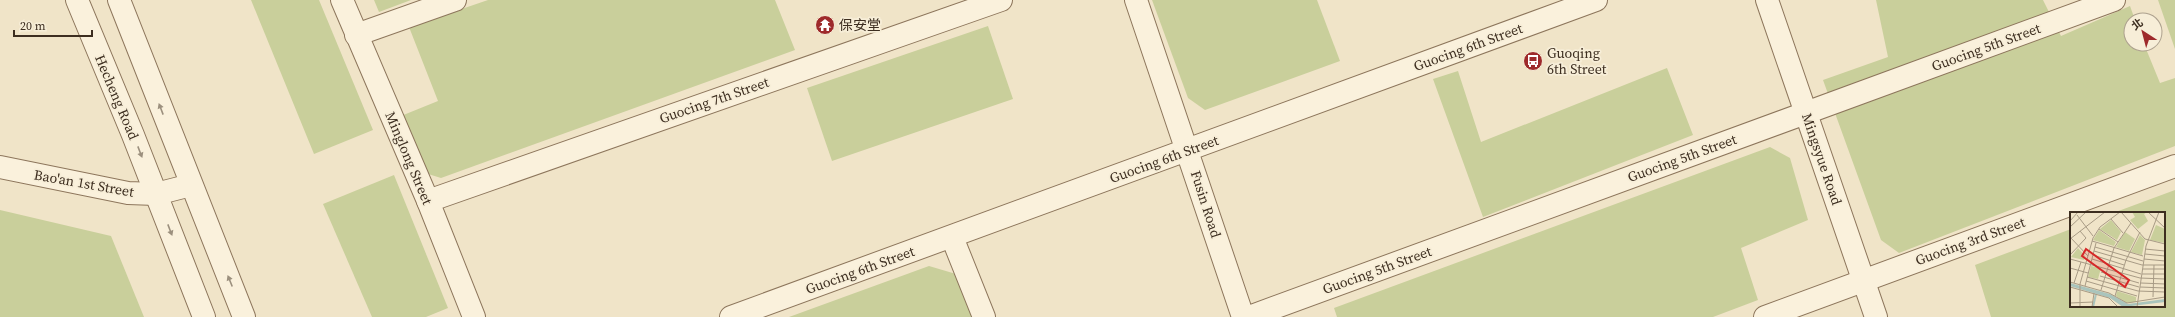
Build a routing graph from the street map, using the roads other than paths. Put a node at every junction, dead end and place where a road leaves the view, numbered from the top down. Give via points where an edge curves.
1 (77, 0) edge
2 (119, 0) edge
3 (342, 0) edge
4 (455, 0) edge
5 (1001, 0) edge
6 (1136, 0) edge
7 (1596, 0) edge
8 (1767, 0) edge
9 (2114, 0) edge
10 (356, 35) junction
11 (1806, 113) junction
12 (1188, 150) junction
13 (2175, 166) edge
14 (0, 167) edge
15 (191, 184) junction
16 (156, 194) junction
17 (428, 200) junction
18 (952, 237) junction
19 (1864, 280) junction
20 (204, 317) edge
21 (244, 317) edge
22 (474, 317) edge
23 (731, 317) edge
24 (984, 317) edge
25 (1243, 317) edge
26 (1249, 317) edge
27 (1765, 317) edge
28 (1876, 317) edge

1 -> 16 street, Hecheng Road
15 -> 2 street
3 - 10 street, Minglong Street
4 - 10 street
5 - 17 street, Guocing 7th Street
6 - 12 street, Fusin Road
7 - 12 street, Guocing 6th Street
8 - 11 street, Mingsyue Road
9 - 11 street, Guocing 5th Street
10 - 17 street, Minglong Street
11 - 19 street, Mingsyue Road
11 - 26 street, Guocing 5th Street
12 - 18 street, Guocing 6th Street
12 - 25 street, Fusin Road
13 - 19 street, Guocing 3rd Street
14 - 16 street, Bao'an 1st Street via 128,193
15 - 16 street, Bao'an 1st Street
21 -> 15 street
16 -> 20 street, Hecheng Road
17 - 22 street, Minglong Street
18 - 23 street, Guocing 6th Street
18 - 24 street
19 - 27 street, Guocing 3rd Street
19 - 28 street, Mingsyue Road

